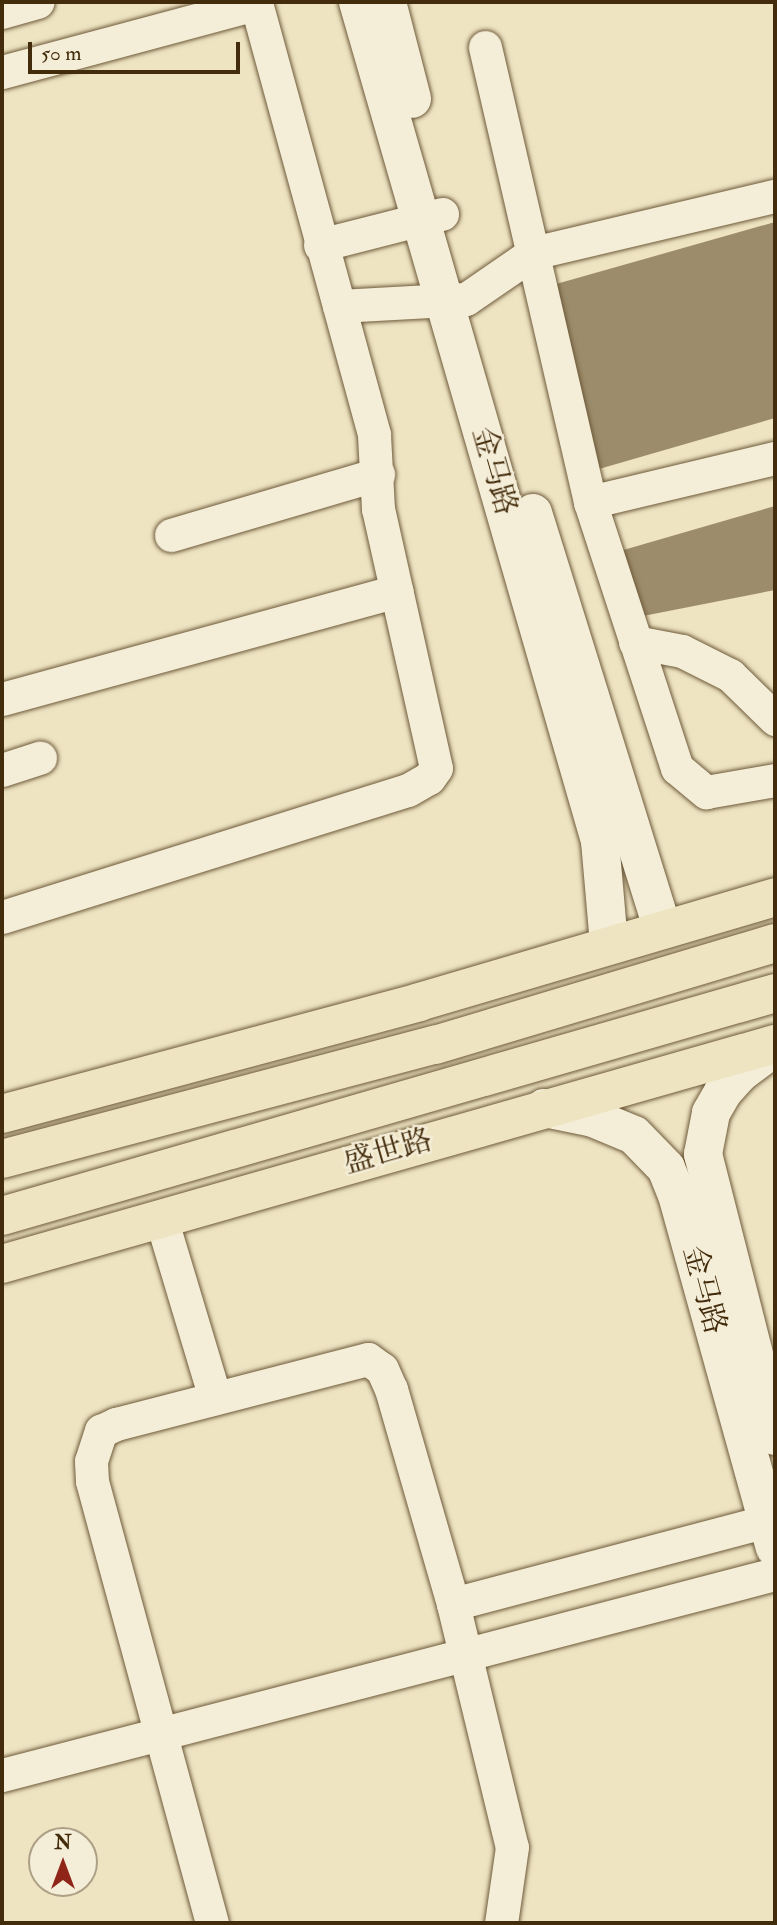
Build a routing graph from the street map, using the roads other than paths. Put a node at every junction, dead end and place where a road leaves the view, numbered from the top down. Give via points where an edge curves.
1 (38, 2) edge
2 (358, 2) edge
3 (387, 2) edge
4 (256, 3) edge
5 (2, 12) edge
6 (485, 47) dead end
7 (2, 72) edge
8 (775, 196) edge
9 (431, 217) junction
10 (320, 246) junction
11 (533, 253) junction
12 (455, 299) junction
13 (339, 306) junction
14 (775, 458) edge
15 (379, 474) junction
16 (590, 502) junction
17 (171, 535) dead end
18 (396, 591) junction
19 (635, 642) junction
20 (2, 699) edge
21 (775, 719) edge
22 (40, 758) dead end
23 (2, 770) edge
24 (775, 780) edge
25 (775, 897) edge
26 (2, 916) edge
27 (662, 928) junction
28 (775, 943) edge
29 (609, 944) junction
30 (775, 993) edge
31 (419, 1002) junction
32 (775, 1045) edge
33 (544, 1108) junction
34 (2, 1114) edge
35 (473, 1128) junction
36 (2, 1159) edge
37 (4, 1216) edge
38 (162, 1218) junction
39 (2, 1264) edge
40 (215, 1398) junction
41 (775, 1436) edge
42 (773, 1529) edge
43 (775, 1574) edge
44 (453, 1604) junction
45 (464, 1655) junction
46 (161, 1734) junction
47 (2, 1775) edge
48 (212, 1923) edge
49 (501, 1923) edge

1 - 5 street
2 - 9 street, 金马路
3 - 9 street, 金马路
4 - 7 street
4 - 10 street
6 - 11 street
8 - 11 street
9 - 10 street
9 - 12 street, 金马路
10 - 13 street
11 - 12 street
11 - 16 street
12 - 13 street
12 - 27 street, 金马路
12 - 29 street, 金马路 via 600,841
13 - 15 street via 374,434
14 - 16 street
15 - 17 street
15 - 18 street via 379,509
16 - 19 street
18 - 20 street
18 - 26 street via 436,768 429,778 408,790
19 - 21 street via 682,651 730,675
19 - 24 street via 677,768 706,792
22 - 23 street
25 - 27 main road
27 - 29 main road
28 - 36 main road via 435,1045
29 - 31 main road
30 - 37 main road
31 - 34 main road
31 - 36 main road
32 - 33 main road, 盛世路
32 - 41 street, 金马路 via 723,1093 705,1132 703,1154
33 - 35 main road, 盛世路
33 - 42 street, 金马路 via 593,1118 634,1135 666,1168
35 - 37 main road
35 - 38 main road, 盛世路
38 - 39 main road, 盛世路
38 - 40 street
40 - 44 street via 354,1360 368,1359 382,1369
40 - 46 street via 101,1432 91,1461
42 - 44 street
43 - 45 street
44 - 45 street
45 - 46 street
45 - 49 street via 512,1847
46 - 47 street
46 - 48 street

